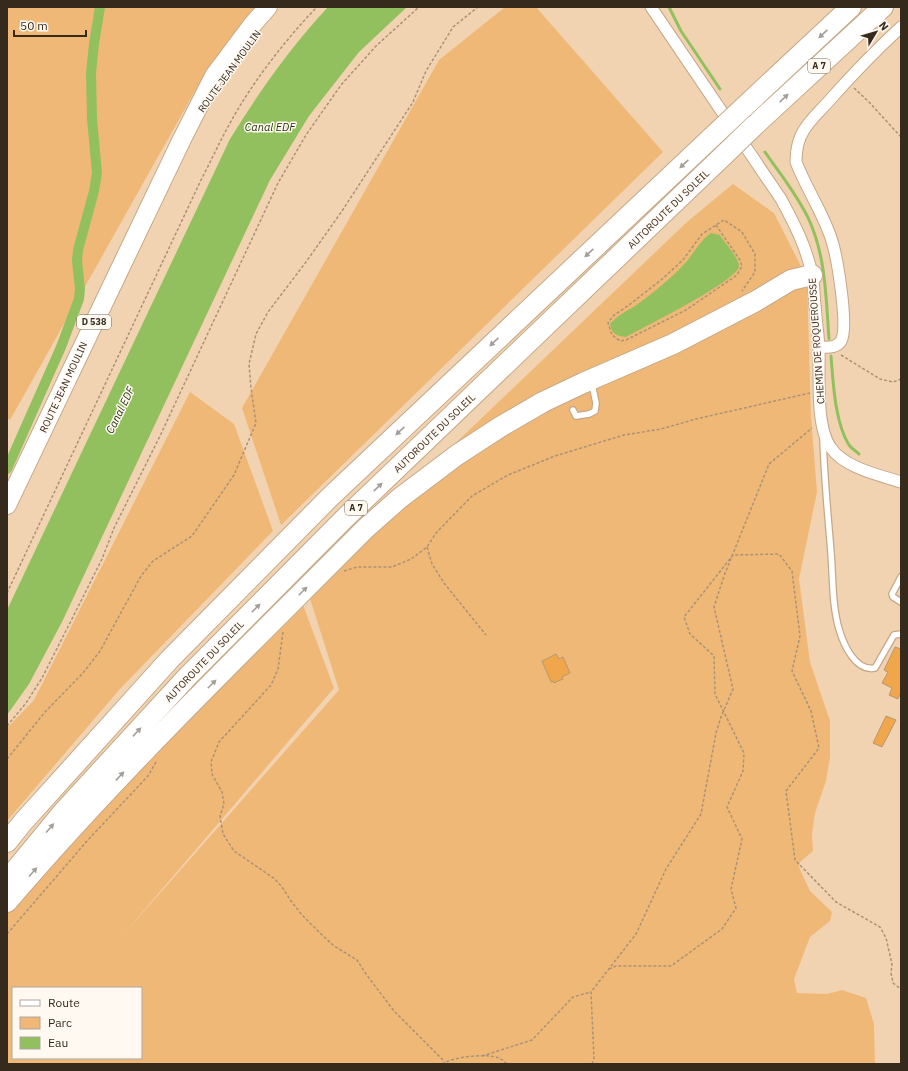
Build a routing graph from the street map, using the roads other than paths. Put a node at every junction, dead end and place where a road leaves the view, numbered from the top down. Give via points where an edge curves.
1 (268, 7) edge
2 (279, 7) edge
3 (651, 7) edge
4 (851, 7) edge
5 (883, 7) edge
6 (901, 27) edge
7 (182, 139) junction
8 (812, 275) junction
9 (824, 347) junction
10 (591, 380) junction
11 (573, 410) dead end
12 (822, 425) junction
13 (901, 482) edge
14 (7, 505) edge
15 (901, 577) edge
16 (901, 602) edge
17 (901, 634) edge
18 (7, 842) edge
19 (7, 880) edge
20 (7, 902) edge

1 - 7 main road, ROUTE JEAN MOULIN / D 538 via 252,24 214,76
2 - 7 main road, ROUTE JEAN MOULIN / D 538 via 218,84
3 - 8 street, CHEMIN DE ROQUEROUSSE via 782,199 807,256
4 -> 18 highway, A 7, bridge via 328,498 170,659
19 -> 5 highway, AUTOROUTE DU SOLEIL / A 7, bridge via 63,812 187,677 346,518 725,154
6 - 9 street via 847,80 803,130 799,140 796,162 830,234 837,260 843,334 841,342 836,346
7 - 14 main road, ROUTE JEAN MOULIN / D 538
8 - 9 street, CHEMIN DE ROQUEROUSSE
8 - 10 highway via 791,280 673,344
9 - 12 street, CHEMIN DE ROQUEROUSSE via 820,391
10 - 11 lane via 596,402 594,411 576,416
20 -> 10 highway via 136,760 365,529 400,498 500,427 543,402
12 - 13 street, CHEMIN DE ROQUEROUSSE via 828,442 838,456 869,472
12 - 17 lane via 838,628 852,657 872,669 894,635
15 - 16 lane via 892,597

